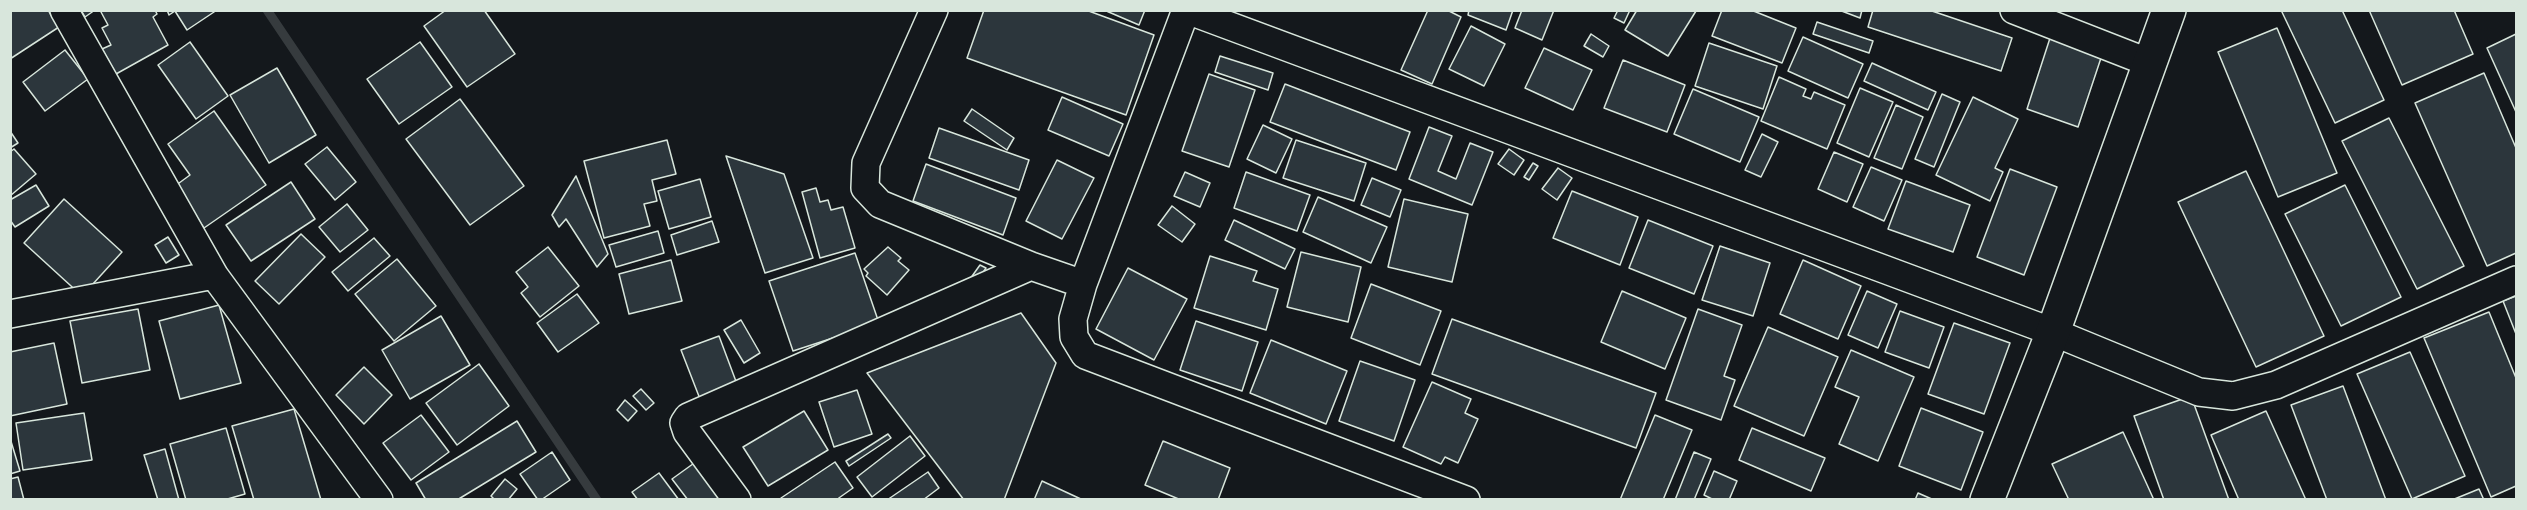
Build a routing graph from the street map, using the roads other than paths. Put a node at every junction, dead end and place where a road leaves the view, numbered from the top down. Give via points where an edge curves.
1 (64, 10) edge
2 (934, 10) edge
3 (1186, 10) edge
4 (2014, 10) edge
5 (2169, 10) edge
6 (2150, 63) junction
7 (1031, 266) junction
8 (214, 275) junction
9 (2517, 280) edge
10 (1083, 284) junction
11 (10, 314) edge
12 (2053, 332) junction
13 (379, 500) edge
14 (737, 500) edge
15 (1466, 500) edge
16 (1987, 500) edge

1 - 8 street
2 - 7 street via 866,163 865,188 880,204
3 - 10 street
3 - 12 street
4 - 6 street
5 - 6 street
6 - 12 street
7 - 10 street
7 - 14 street via 688,417 684,423 687,432
8 - 11 street
8 - 13 street
9 - 12 street via 2276,385 2233,396 2199,392
10 - 15 street via 1073,319 1074,338 1085,355
12 - 16 street

